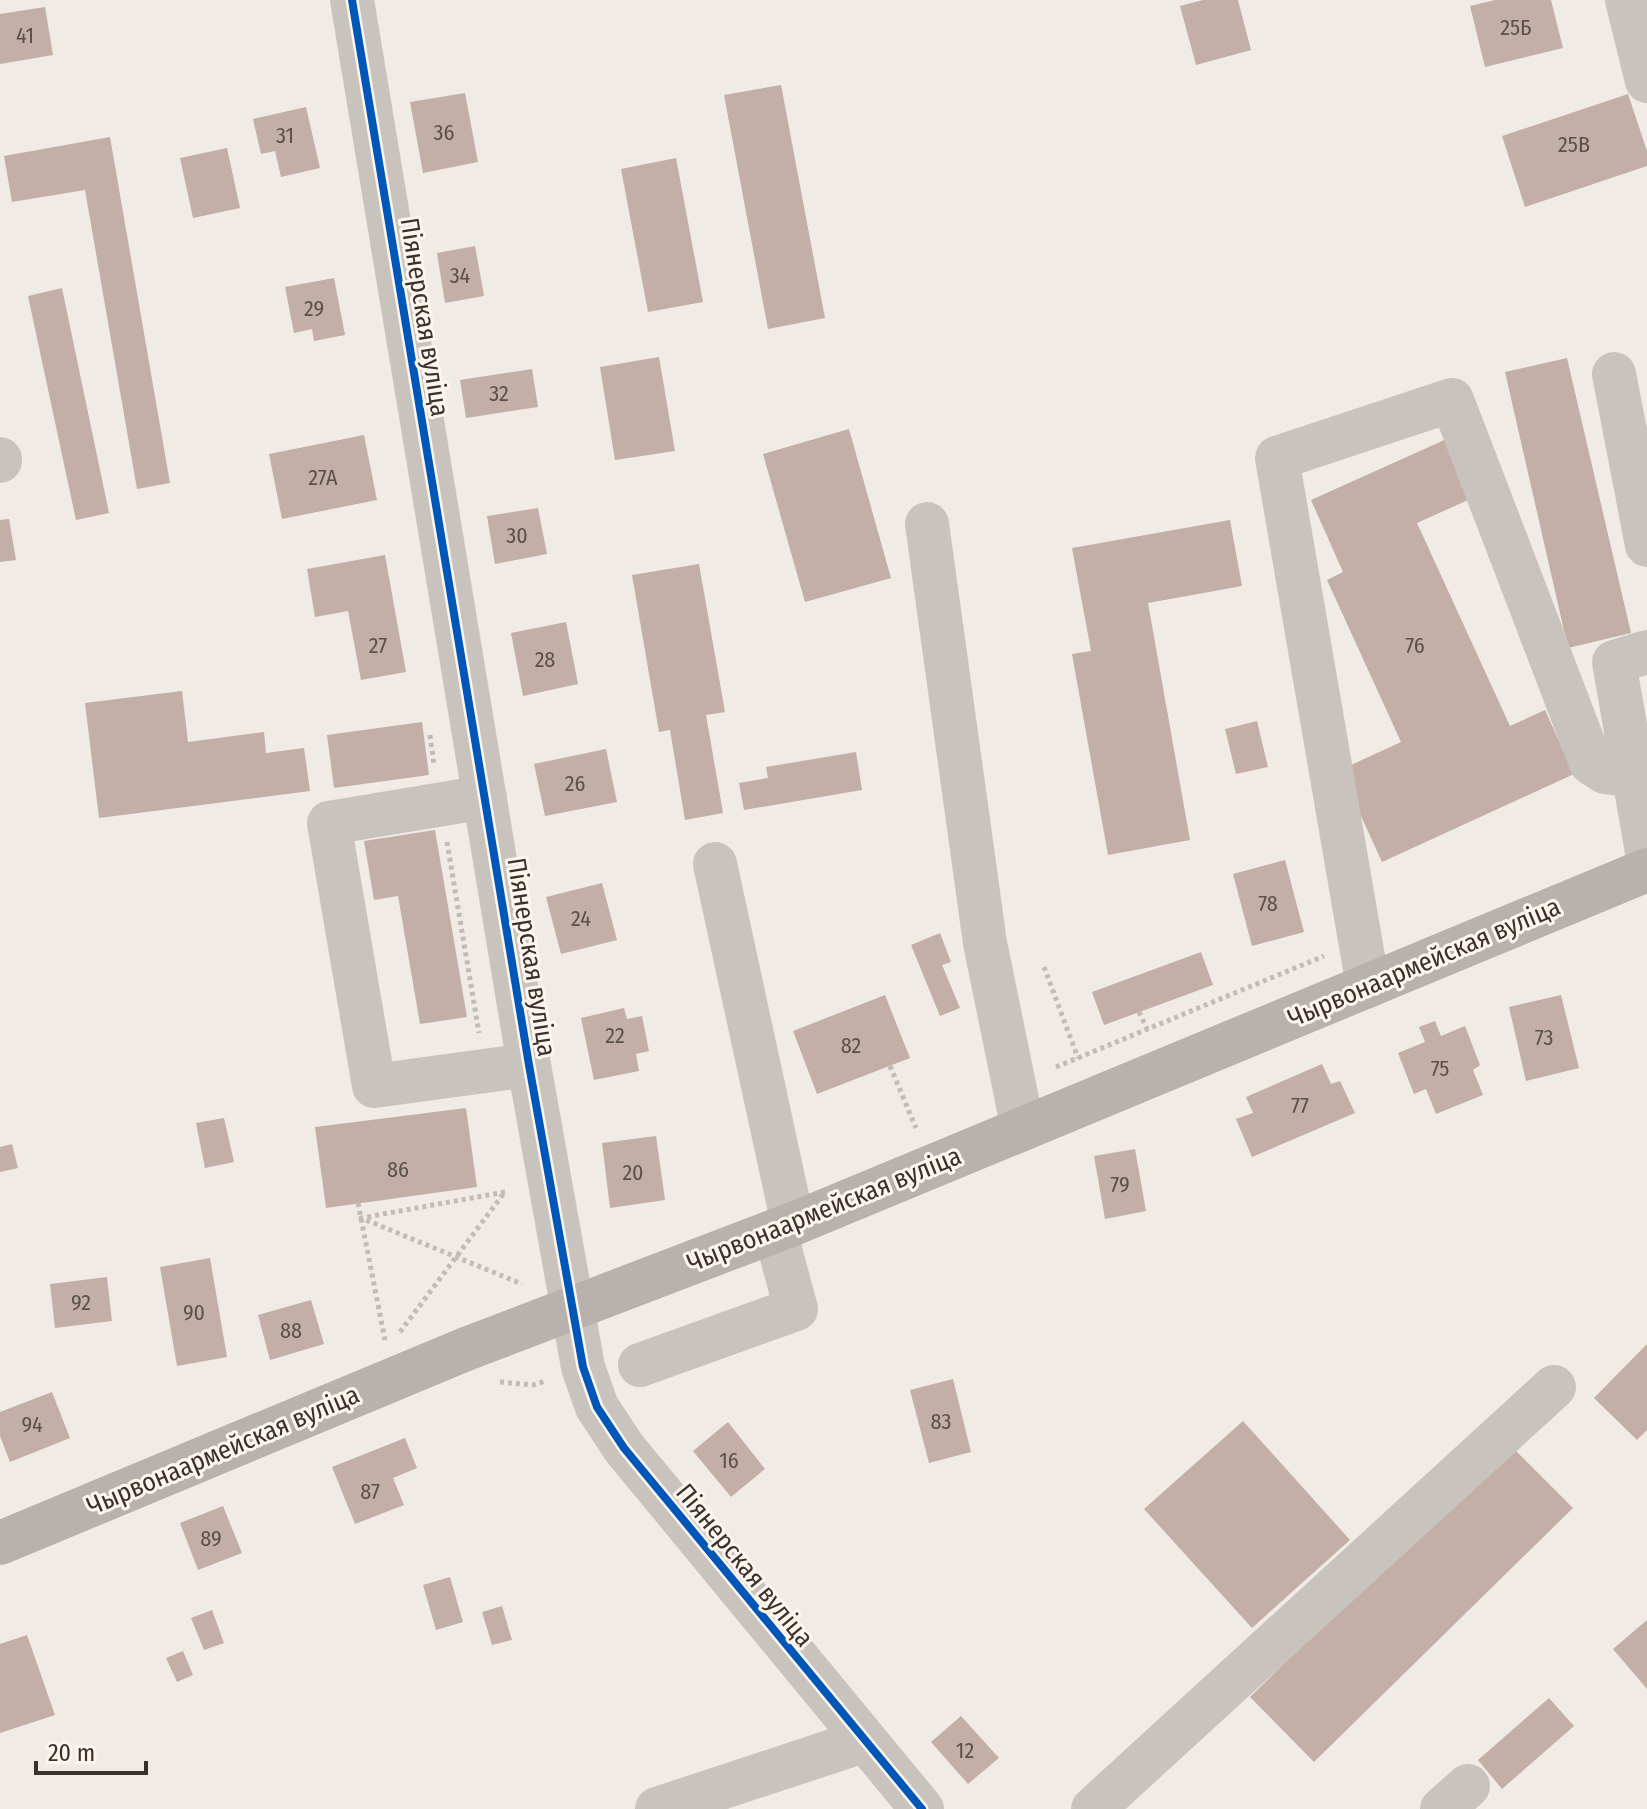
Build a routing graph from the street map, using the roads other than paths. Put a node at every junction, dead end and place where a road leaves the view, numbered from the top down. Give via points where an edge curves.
1 (352, 0) edge
2 (1627, 0) edge
3 (1647, 81) edge
4 (1614, 374) dead end
5 (927, 524) dead end
6 (1647, 545) edge
7 (1647, 652) edge
8 (1633, 776) junction
9 (485, 797) junction
10 (1647, 852) edge
11 (715, 864) dead end
12 (1647, 870) edge
13 (1368, 986) junction
14 (529, 1065) junction
15 (1023, 1129) junction
16 (784, 1228) junction
17 (572, 1310) junction
18 (640, 1365) dead end
19 (1554, 1387) dead end
20 (0, 1543) edge
21 (863, 1741) junction
22 (657, 1809) edge
23 (922, 1809) edge
24 (1093, 1809) edge

1 - 9 street, Піянерская вуліца
2 - 3 street
4 - 6 street
5 - 15 street via 985,943
7 - 8 street via 1614,662
8 - 10 street
8 - 13 street via 1605,772 1591,763 1452,400 1277,458
9 - 14 street, Піянерская вуліца
9 - 14 street via 329,823 374,1086
11 - 16 street
12 - 13 main road, Чырвонаармейская вуліца
13 - 15 main road, Чырвонаармейская вуліца
14 - 17 street, Піянерская вуліца
15 - 16 main road, Чырвонаармейская вуліца
16 - 17 main road, Чырвонаармейская вуліца
16 - 18 street via 796,1309
17 - 20 main road, Чырвонаармейская вуліца
17 - 21 street, Піянерская вуліца via 597,1407 624,1448
19 - 24 street
21 - 22 street
21 - 23 street, Піянерская вуліца

